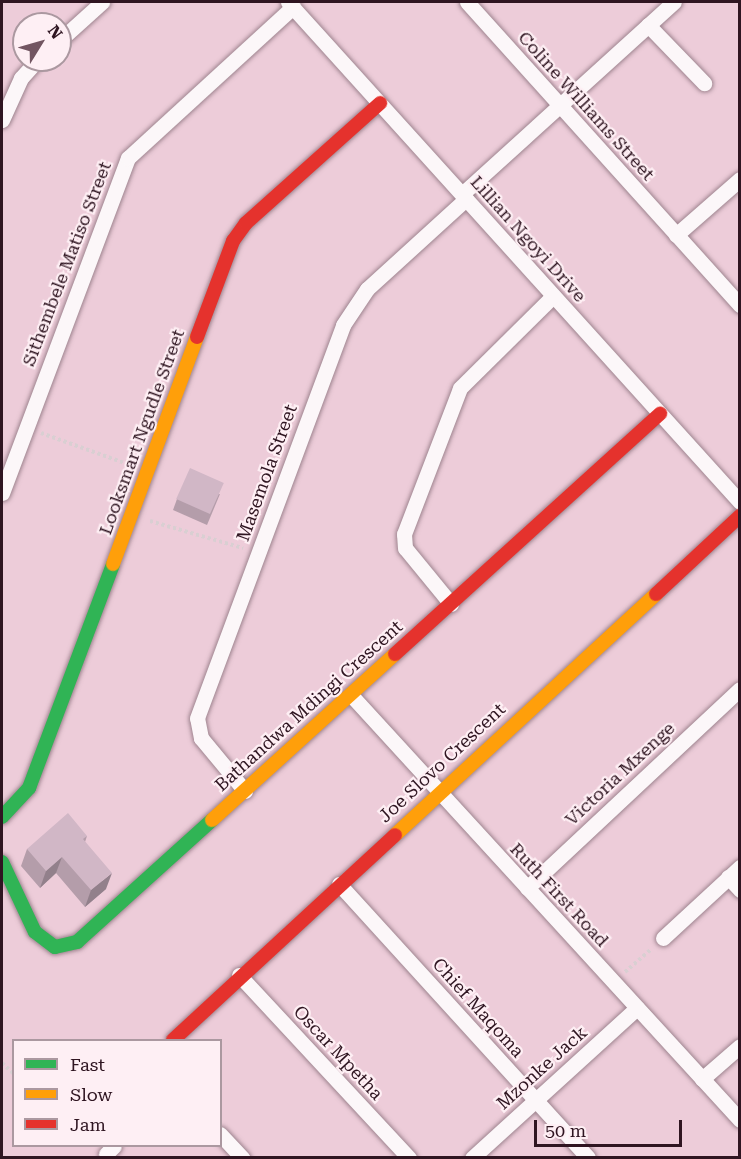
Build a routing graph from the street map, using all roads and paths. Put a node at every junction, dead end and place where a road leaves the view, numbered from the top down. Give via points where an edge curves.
1 (102, 2) edge
2 (674, 2) edge
3 (291, 4) edge
4 (474, 4) edge
5 (648, 25) junction
6 (72, 29) edge
7 (26, 72) edge
8 (704, 83) dead end
9 (380, 103) junction
10 (559, 106) junction
11 (2, 120) edge
12 (740, 179) edge
13 (464, 197) junction
14 (676, 235) junction
15 (553, 296) junction
16 (740, 305) edge
17 (660, 414) junction
18 (26, 428) junction
19 (147, 471) junction
20 (2, 493) edge
21 (740, 502) edge
22 (131, 514) junction
23 (740, 516) edge
24 (258, 552) junction
25 (451, 604) junction
26 (740, 689) edge
27 (351, 695) junction
28 (245, 791) junction
29 (439, 793) junction
30 (2, 817) edge
31 (2, 862) edge
32 (740, 867) edge
33 (728, 877) junction
34 (339, 884) junction
35 (527, 888) junction
36 (740, 890) edge
37 (663, 938) joint
38 (239, 975) junction
39 (614, 983) junction
40 (637, 1008) junction
41 (175, 1039) edge
42 (740, 1046) edge
43 (702, 1079) junction
44 (535, 1100) junction
45 (740, 1120) edge
46 (222, 1136) edge
47 (242, 1158) edge
48 (409, 1158) edge
49 (472, 1158) edge
50 (588, 1158) edge

1 - 6 street
2 - 5 street, Masemola Street
3 - 9 street, Lillian Ngoyi Drive
3 - 18 street, Sithembele Matiso Street via 128,158
4 - 10 street, Coline Williams Street
5 - 8 street
5 - 10 street, Masemola Street
7 - 11 street
9 - 13 street, Lillian Ngoyi Drive
9 - 19 street, Looksmart Ngudle Street via 246,223 233,241
10 - 13 street, Masemola Street
10 - 14 street, Coline Williams Street
12 - 14 street
13 - 15 street, Lillian Ngoyi Drive
13 - 24 street, Masemola Street via 352,307
14 - 16 street, Coline Williams Street
15 - 17 street, Lillian Ngoyi Drive
15 - 25 street via 460,388 405,534 405,548
17 - 21 street, Lillian Ngoyi Drive
17 - 25 street, Bathandwa Mdingi Crescent
18 - 19 path
18 - 20 street, Sithembele Matiso Street
19 - 22 street, Looksmart Ngudle Street
22 - 24 path
22 - 30 street, Looksmart Ngudle Street via 28,788
23 - 29 street, Joe Slovo Crescent
24 - 28 street, Masemola Street via 197,718 201,738
25 - 27 street, Bathandwa Mdingi Crescent
26 - 35 street, Victoria Mxenge
27 - 28 street, Bathandwa Mdingi Crescent
27 - 29 street, Ruth First Road
28 - 31 street, Bathandwa Mdingi Crescent via 97,927 67,946 55,946 35,932
29 - 34 street, Joe Slovo Crescent
29 - 35 street, Ruth First Road
32 - 33 street
33 - 36 street
33 - 37 street
34 - 38 street, Joe Slovo Crescent
34 - 44 street, Chief Maqoma
35 - 39 street, Ruth First Road
37 - 39 path
38 - 41 street, Joe Slovo Crescent
38 - 48 street, Oscar Mpetha
39 - 40 street, Ruth First Road
40 - 43 street, Ruth First Road
40 - 44 street, Mzonke Jack
42 - 43 street
43 - 45 street, Ruth First Road
44 - 49 street, Mzonke Jack
44 - 50 street, Chief Maqoma
46 - 47 street

